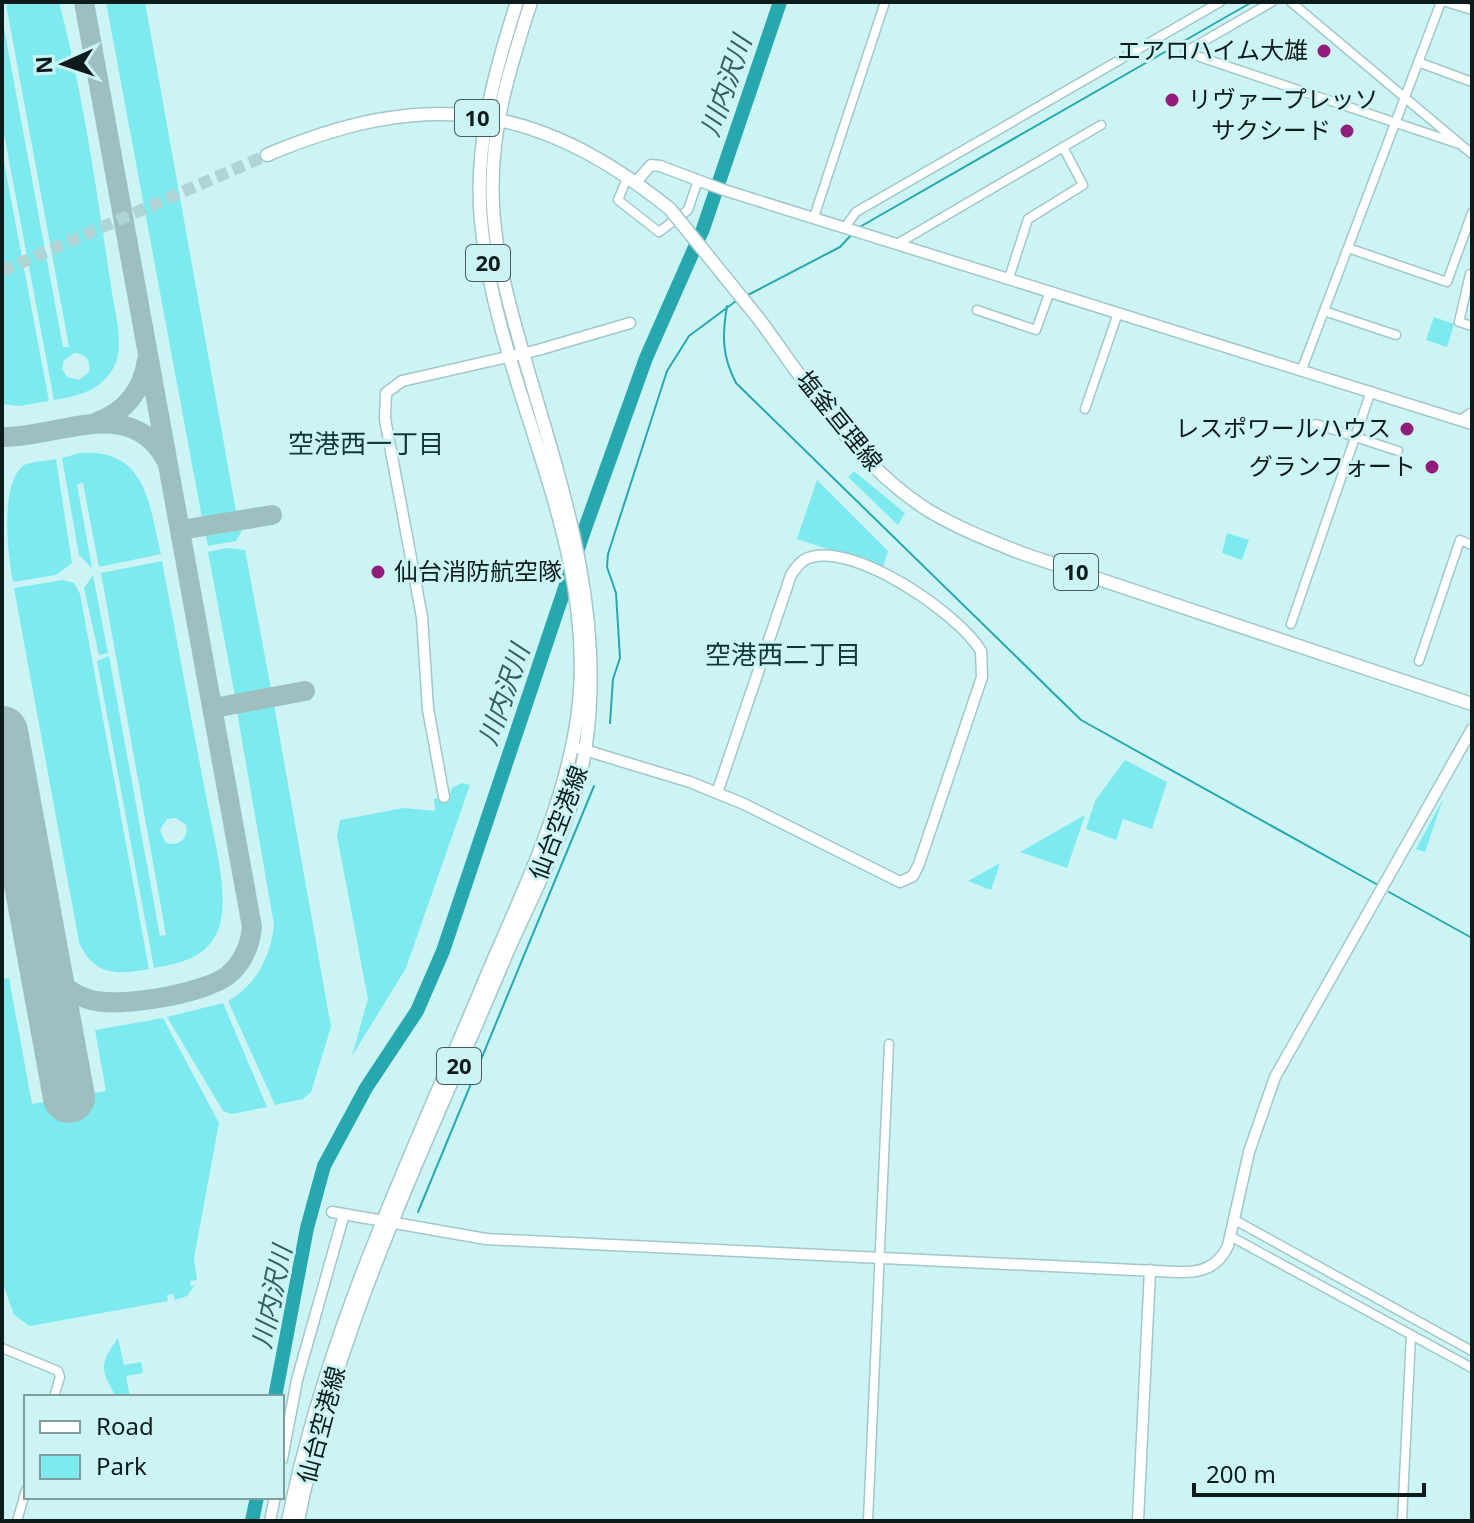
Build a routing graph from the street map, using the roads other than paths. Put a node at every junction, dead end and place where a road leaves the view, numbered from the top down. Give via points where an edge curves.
1 (517, 2) edge
2 (531, 2) edge
3 (885, 2) edge
4 (1220, 2) edge
5 (1272, 2) edge
6 (1291, 2) edge
7 (1443, 2) edge
8 (1472, 10) edge
9 (1418, 62) junction
10 (1472, 82) edge
11 (1405, 97) junction
12 (491, 119) junction
13 (1395, 124) junction
14 (1101, 125) dead end
15 (1459, 144) junction
16 (1063, 147) junction
17 (1472, 154) edge
18 (267, 155) tunnel mouth
19 (632, 178) junction
20 (698, 180) junction
21 (1472, 213) edge
22 (814, 217) junction
23 (846, 227) junction
24 (897, 244) junction
25 (1348, 248) junction
26 (1452, 265) junction
27 (1471, 274) edge
28 (1009, 278) junction
29 (1050, 291) junction
30 (977, 310) dead end
31 (1324, 311) junction
32 (1118, 313) junction
33 (630, 323) dead end
34 (1472, 326) edge
35 (1396, 335) dead end
36 (518, 355) junction
37 (1302, 369) junction
38 (1371, 391) junction
39 (1085, 409) dead end
40 (1472, 412) edge
41 (1460, 420) junction
42 (1316, 424) dead end
43 (1472, 424) edge
44 (1355, 437) junction
45 (1398, 451) dead end
46 (1472, 545) edge
47 (1291, 624) dead end
48 (1419, 661) dead end
49 (1472, 704) edge
50 (1472, 729) edge
51 (579, 748) junction
52 (717, 793) junction
53 (444, 797) dead end
54 (889, 1044) dead end
55 (332, 1212) dead end
56 (344, 1214) junction
57 (1233, 1219) junction
58 (388, 1221) junction
59 (1230, 1236) junction
60 (879, 1260) junction
61 (1150, 1270) junction
62 (1411, 1335) junction
63 (2, 1348) edge
64 (1472, 1351) edge
65 (1472, 1368) edge
66 (55, 1395) edge
67 (284, 1448) edge
68 (24, 1497) edge
69 (275, 1499) edge
70 (17, 1521) edge
71 (270, 1521) edge
72 (288, 1521) edge
73 (298, 1521) edge
74 (868, 1521) edge
75 (1138, 1521) edge
76 (1402, 1521) edge

1 - 12 main road, 仙台空港線 / 20
2 - 12 main road, 仙台空港線 / 20
3 - 22 street
4 - 23 street via 856,212
5 - 13 street via 1185,52
6 - 11 street
7 - 8 street
7 - 9 street
9 - 10 street
9 - 11 street
11 - 13 street
11 - 15 street
12 - 18 main road, 塩釜亘理線 / 10 via 435,114 369,121
12 - 19 main road, 塩釜亘理線 / 10 via 572,143
12 - 36 main road, 仙台空港線 / 20 via 481,218 491,278
13 - 15 street
13 - 25 street
14 - 16 street
15 - 17 street
16 - 24 street
16 - 28 street via 1083,185 1028,219
19 - 20 street via 655,165
19 - 20 street via 618,200 659,232 688,210
19 - 49 main road, 塩釜亘理線 / 10, bridge via 670,209 859,452 913,500 1021,553
20 - 22 street
21 - 26 street
22 - 23 street
23 - 24 street
24 - 28 street
25 - 26 street via 1447,282
25 - 31 street
26 - 27 street
27 - 34 street via 1459,322
28 - 29 street
29 - 30 street via 1036,330
29 - 32 street
31 - 35 street
31 - 37 street
32 - 37 street
32 - 39 street
33 - 36 street
36 - 51 main road, 仙台空港線 / 20 via 574,578 580,627
36 - 51 main road, 仙台空港線 / 20 via 566,502 588,607 590,714
36 - 53 street via 396,383 384,399 422,617 428,709
37 - 38 street
38 - 41 street
38 - 44 street
40 - 41 street
41 - 43 street
42 - 44 street
44 - 45 street
44 - 47 street
46 - 48 street via 1460,540
50 - 57 street via 1275,1077
51 - 52 street
51 - 58 main road, 仙台空港線 / 20 via 556,843
52 - 52 street via 894,882 906,881 919,864 982,677 981,651 932,603 900,581 827,555 802,560 791,575
54 - 60 street
55 - 56 street
56 - 58 street
56 - 67 street via 297,1380
57 - 59 street
57 - 64 street
58 - 60 street via 486,1239
58 - 72 main road, 仙台空港線 / 20 via 341,1323 307,1434
58 - 73 main road, 仙台空港線 / 20 via 340,1358
59 - 61 street via 1223,1256 1207,1269
59 - 62 street
60 - 61 street
60 - 74 street
61 - 75 street
62 - 65 street
62 - 76 street
63 - 66 street via 58,1371
68 - 70 street
69 - 71 street

